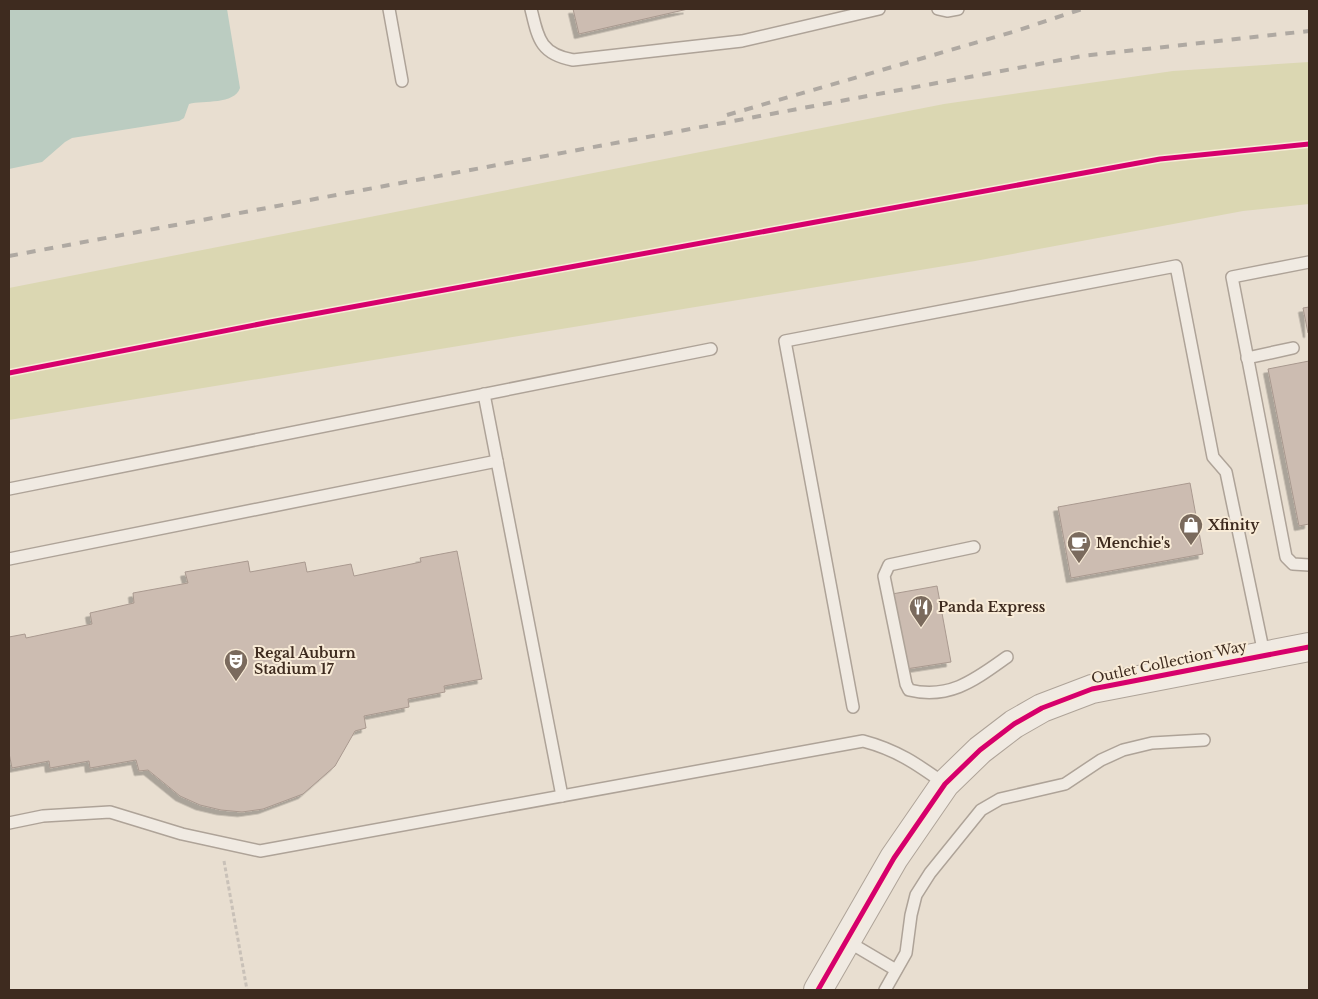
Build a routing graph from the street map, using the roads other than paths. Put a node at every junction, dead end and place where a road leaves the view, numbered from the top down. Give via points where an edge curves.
1 (389, 9) edge
2 (531, 9) edge
3 (879, 9) edge
4 (938, 9) edge
5 (958, 9) edge
6 (402, 81) dead end
7 (1309, 262) edge
8 (1293, 348) dead end
9 (711, 349) dead end
10 (1247, 358) junction
11 (484, 394) junction
12 (497, 461) junction
13 (9, 489) edge
14 (974, 547) dead end
15 (9, 559) edge
16 (1309, 565) edge
17 (1309, 646) edge
18 (1264, 654) junction
19 (1007, 657) dead end
20 (853, 707) dead end
21 (1204, 740) dead end
22 (945, 784) junction
23 (562, 796) junction
24 (9, 823) edge
25 (847, 941) junction
26 (896, 970) junction
27 (818, 990) edge
28 (885, 990) edge

1 - 6 lane
2 - 3 lane via 538,39 546,50 573,60 742,41
4 - 5 lane
7 - 10 lane via 1232,277
8 - 10 lane
9 - 11 lane
10 - 16 lane via 1286,557 1293,564
11 - 12 lane
11 - 13 lane
12 - 15 lane
12 - 23 lane
14 - 19 lane via 889,565 884,576 906,684 909,690 919,692 959,688
17 - 18 street, Outlet Collection Way
18 - 20 lane via 1226,472 1213,457 1176,266 785,341
18 - 22 street, Outlet Collection Way via 1115,684 1065,698 1014,724 980,750
21 - 26 lane via 1152,743 1123,750 1065,784 1000,798 981,810 916,895 906,953
22 - 23 lane via 905,756 863,741
22 - 25 street, Outlet Collection Way via 894,858
23 - 24 lane via 260,851 226,845 110,812 44,816
25 - 26 lane
25 - 27 street, Outlet Collection Way
26 - 28 lane

